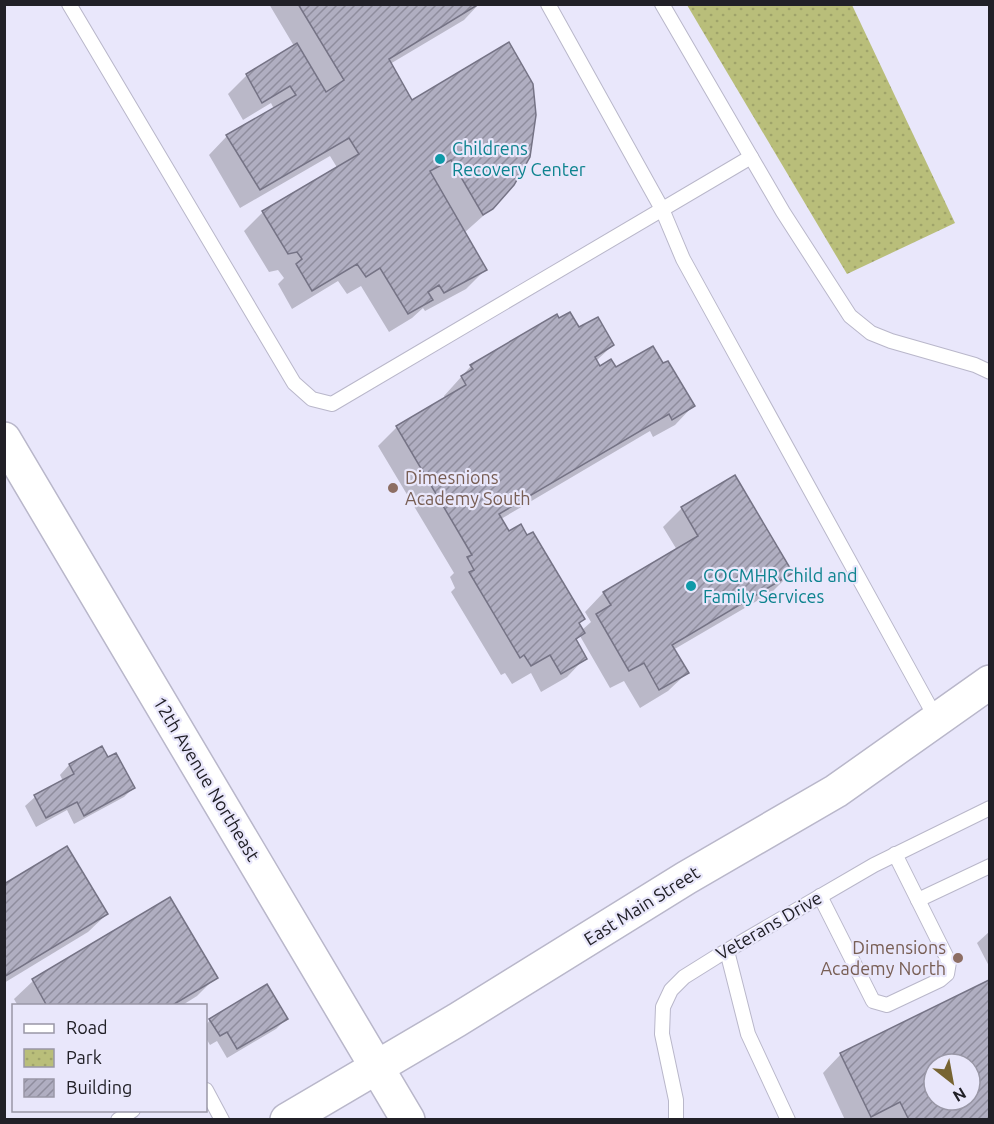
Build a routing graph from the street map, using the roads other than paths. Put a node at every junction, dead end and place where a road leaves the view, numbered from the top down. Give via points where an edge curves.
1 (69, 4) edge
2 (548, 4) edge
3 (662, 4) edge
4 (751, 157) junction
5 (662, 209) junction
6 (990, 372) edge
7 (4, 439) edge
8 (990, 682) edge
9 (937, 720) junction
10 (990, 808) edge
11 (895, 854) junction
12 (990, 866) edge
13 (820, 896) junction
14 (918, 900) junction
15 (727, 951) junction
16 (377, 1067) junction
17 (207, 1092) edge
18 (222, 1119) edge
19 (287, 1119) edge
20 (408, 1119) edge
21 (676, 1119) edge
22 (788, 1119) edge

1 - 5 lane via 294,383 312,399 332,404
2 - 5 lane
3 - 4 lane
4 - 5 lane
4 - 6 lane via 831,290 860,325 891,341
5 - 9 lane via 683,259
7 - 16 street, 12th Avenue Northeast
8 - 9 street, East Main Street
9 - 16 street, East Main Street via 836,791
10 - 11 lane, Veterans Drive
11 - 13 lane, Veterans Drive
11 - 14 lane
12 - 14 lane
13 - 14 lane via 873,1001 887,1005 940,980 949,968
13 - 15 lane, Veterans Drive
15 - 21 lane, Veterans Drive via 684,977 671,990 663,1007 662,1034 676,1100
15 - 22 lane via 748,1034
16 - 19 street, East Main Street
16 - 20 street, 12th Avenue Northeast
17 - 18 lane

